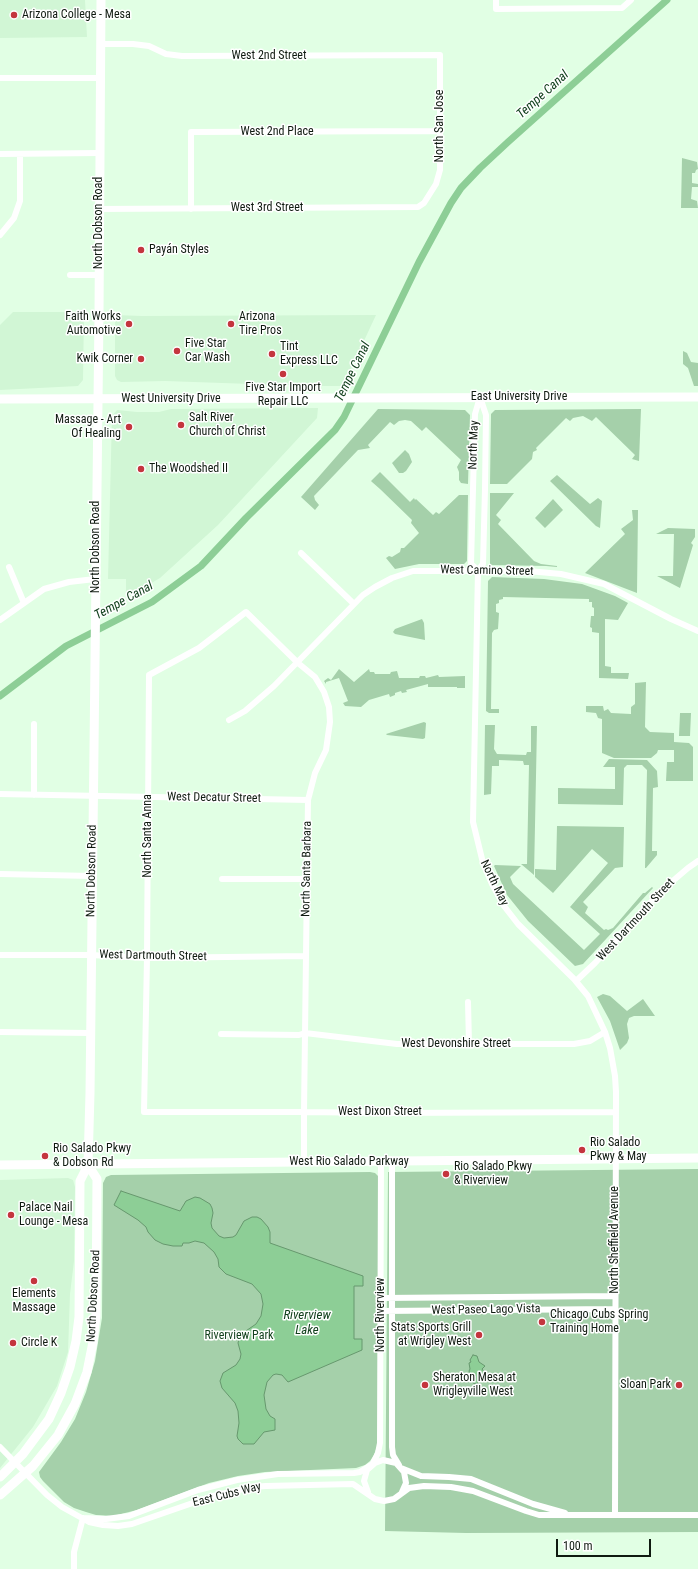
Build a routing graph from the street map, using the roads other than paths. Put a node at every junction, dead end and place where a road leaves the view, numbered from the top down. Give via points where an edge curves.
1 (100, 0) edge
2 (496, 0) edge
3 (631, 0) edge
4 (100, 44) junction
5 (440, 55) joint
6 (0, 78) edge
7 (100, 78) junction
8 (440, 131) junction
9 (100, 153) junction
10 (0, 154) edge
11 (20, 154) junction
12 (430, 195) joint
13 (99, 209) junction
14 (191, 209) junction
15 (0, 235) edge
16 (70, 275) dead end
17 (99, 275) junction
18 (480, 397) junction
19 (698, 397) edge
20 (341, 398) joint
21 (0, 399) edge
22 (97, 399) junction
23 (301, 553) dead end
24 (9, 567) dead end
25 (478, 570) junction
26 (96, 579) junction
27 (24, 602) junction
28 (354, 604) junction
29 (246, 612) joint
30 (0, 620) edge
31 (698, 631) edge
32 (298, 663) junction
33 (229, 720) dead end
34 (34, 724) dead end
35 (0, 794) edge
36 (34, 795) junction
37 (94, 795) junction
38 (149, 798) junction
39 (308, 800) junction
40 (698, 861) edge
41 (1, 874) dead end
42 (92, 876) junction
43 (222, 879) dead end
44 (307, 879) junction
45 (0, 955) edge
46 (91, 955) junction
47 (306, 956) junction
48 (147, 958) junction
49 (576, 982) junction
50 (468, 1002) dead end
51 (0, 1032) edge
52 (605, 1032) junction
53 (90, 1033) junction
54 (306, 1033) junction
55 (221, 1034) dead end
56 (469, 1044) junction
57 (144, 1112) joint
58 (304, 1112) junction
59 (616, 1112) junction
60 (698, 1158) edge
61 (616, 1159) junction
62 (304, 1162) junction
63 (381, 1162) junction
64 (392, 1162) junction
65 (0, 1165) edge
66 (88, 1165) junction
67 (615, 1296) junction
68 (504, 1297) junction
69 (381, 1298) junction
70 (392, 1298) junction
71 (615, 1309) junction
72 (504, 1310) junction
73 (381, 1311) junction
74 (392, 1311) junction
75 (381, 1370) junction
76 (392, 1370) junction
77 (0, 1447) edge
78 (15, 1462) junction
79 (371, 1465) junction
80 (400, 1466) junction
81 (26, 1473) junction
82 (0, 1477) edge
83 (402, 1493) junction
84 (0, 1495) edge
85 (372, 1497) junction
86 (615, 1514) junction
87 (574, 1515) junction
88 (698, 1515) edge
89 (83, 1518) junction
90 (74, 1569) edge

1 - 4 main road, North Dobson Road
2 - 3 street via 496,9 622,8
4 - 5 street, West 2nd Street via 149,46 166,54 182,56
4 - 7 main road, North Dobson Road
5 - 8 street, North San Jose
6 - 7 street
7 - 9 main road, North Dobson Road
8 - 12 street, North San Jose via 440,170
8 - 14 street, West 2nd Place via 191,132
9 - 11 street
9 - 13 main road, North Dobson Road
10 - 11 street
11 - 15 street via 20,201 14,218
12 - 14 street, West 3rd Street via 418,207 408,208
13 - 14 street, West 3rd Street
13 - 17 main road, North Dobson Road
16 - 17 street
17 - 22 main road, North Dobson Road
18 - 19 main road, East University Drive
18 - 20 main road, East University Drive
18 - 25 street, North May via 486,415 483,564
18 - 25 street, North May via 475,414 471,564
20 - 22 main road, West University Drive
21 - 22 main road, West University Drive
22 - 26 main road, North Dobson Road
23 - 28 street
24 - 27 street
25 - 28 street, West Camino Street via 413,571 375,587
25 - 31 street, West Camino Street via 543,572 604,584
25 - 49 street, North May via 473,806 477,841 483,863 504,906 518,924
26 - 27 street via 55,585
26 - 37 main road, North Dobson Road
27 - 30 street
28 - 32 street, West Camino Street
29 - 32 street, North Santa Barbara
29 - 38 street, North Santa Anna via 199,648 149,675
32 - 33 street, West Camino Street via 260,699
32 - 39 street, North Santa Barbara via 315,677 329,707 330,722 326,750 315,773
34 - 36 street
35 - 36 street, West Decatur Street
36 - 37 street, West Decatur Street
37 - 38 street, West Decatur Street
37 - 42 main road, North Dobson Road
38 - 39 street, West Decatur Street
38 - 48 street, North Santa Anna
39 - 44 street, North Santa Barbara
40 - 49 street, West Dartmouth Street via 661,891 596,964
41 - 42 street
42 - 46 main road, North Dobson Road
43 - 44 street
44 - 47 street, North Santa Barbara
45 - 46 street, West Dartmouth Street
46 - 48 street, West Dartmouth Street
46 - 53 main road, North Dobson Road
47 - 48 street, West Dartmouth Street
47 - 54 street, North Santa Barbara
48 - 57 street, North Santa Anna
49 - 52 street, North May via 588,996
50 - 56 street
51 - 53 street
52 - 56 street, West Devonshire Street via 590,1041 574,1044
52 - 59 street, North May via 615,1076
53 - 66 main road, North Dobson Road
54 - 55 street, West Devonshire Street
54 - 56 street, West Devonshire Street via 397,1044
54 - 58 street, North Santa Barbara
57 - 58 street, West Dixon Street
58 - 59 street, West Dixon Street
58 - 62 street, North Santa Barbara
59 - 61 street, North May
60 - 61 main road, West Rio Salado Parkway
61 - 64 main road, West Rio Salado Parkway
61 - 67 street, North Sheffield Avenue
62 - 63 main road, West Rio Salado Parkway
62 - 66 main road, West Rio Salado Parkway
63 - 64 main road, West Rio Salado Parkway
63 - 69 street, North Riverview
64 - 70 street, North Riverview
65 - 66 main road, West Rio Salado Parkway
66 - 78 main road, North Dobson Road via 80,1181 79,1317 70,1366 61,1393 48,1419
66 - 81 main road, North Dobson Road via 97,1179 96,1316 87,1372 75,1404 58,1435
67 - 68 street, West Paseo Lago Vista
67 - 71 street, North Sheffield Avenue
68 - 70 street, West Paseo Lago Vista
68 - 72 street
69 - 70 street, West Paseo Lago Vista
69 - 73 street, North Riverview
70 - 74 street, North Riverview
71 - 72 street, West Paseo Lago Vista
71 - 86 street, North Sheffield Avenue
72 - 74 street, West Paseo Lago Vista
73 - 74 street, West Paseo Lago Vista
73 - 75 street, North Riverview
74 - 76 street, North Riverview
75 - 76 street
75 - 79 street, North Riverview via 380,1443
76 - 80 street, North Riverview via 392,1446
77 - 78 street, East Cubs Way
78 - 81 street, East Cubs Way
78 - 82 main road, North Dobson Road
79 - 80 street, East Cubs Way via 383,1460 392,1461
79 - 85 street via 364,1481
79 - 89 street, East Cubs Way via 354,1473 278,1474 237,1480 198,1490 128,1516 106,1519
80 - 83 street via 406,1483
80 - 87 street, East Cubs Way via 421,1476 471,1479 532,1504
81 - 84 main road, North Dobson Road
81 - 89 street, East Cubs Way via 54,1501
83 - 85 street, East Cubs Way via 388,1501
83 - 87 street, East Cubs Way via 414,1487 451,1487 473,1491 532,1513 549,1516
85 - 89 street, East Cubs Way via 353,1484 266,1486 213,1496 125,1525 103,1525
86 - 87 street, East Cubs Way
86 - 88 street, East Cubs Way
89 - 90 street via 74,1552

